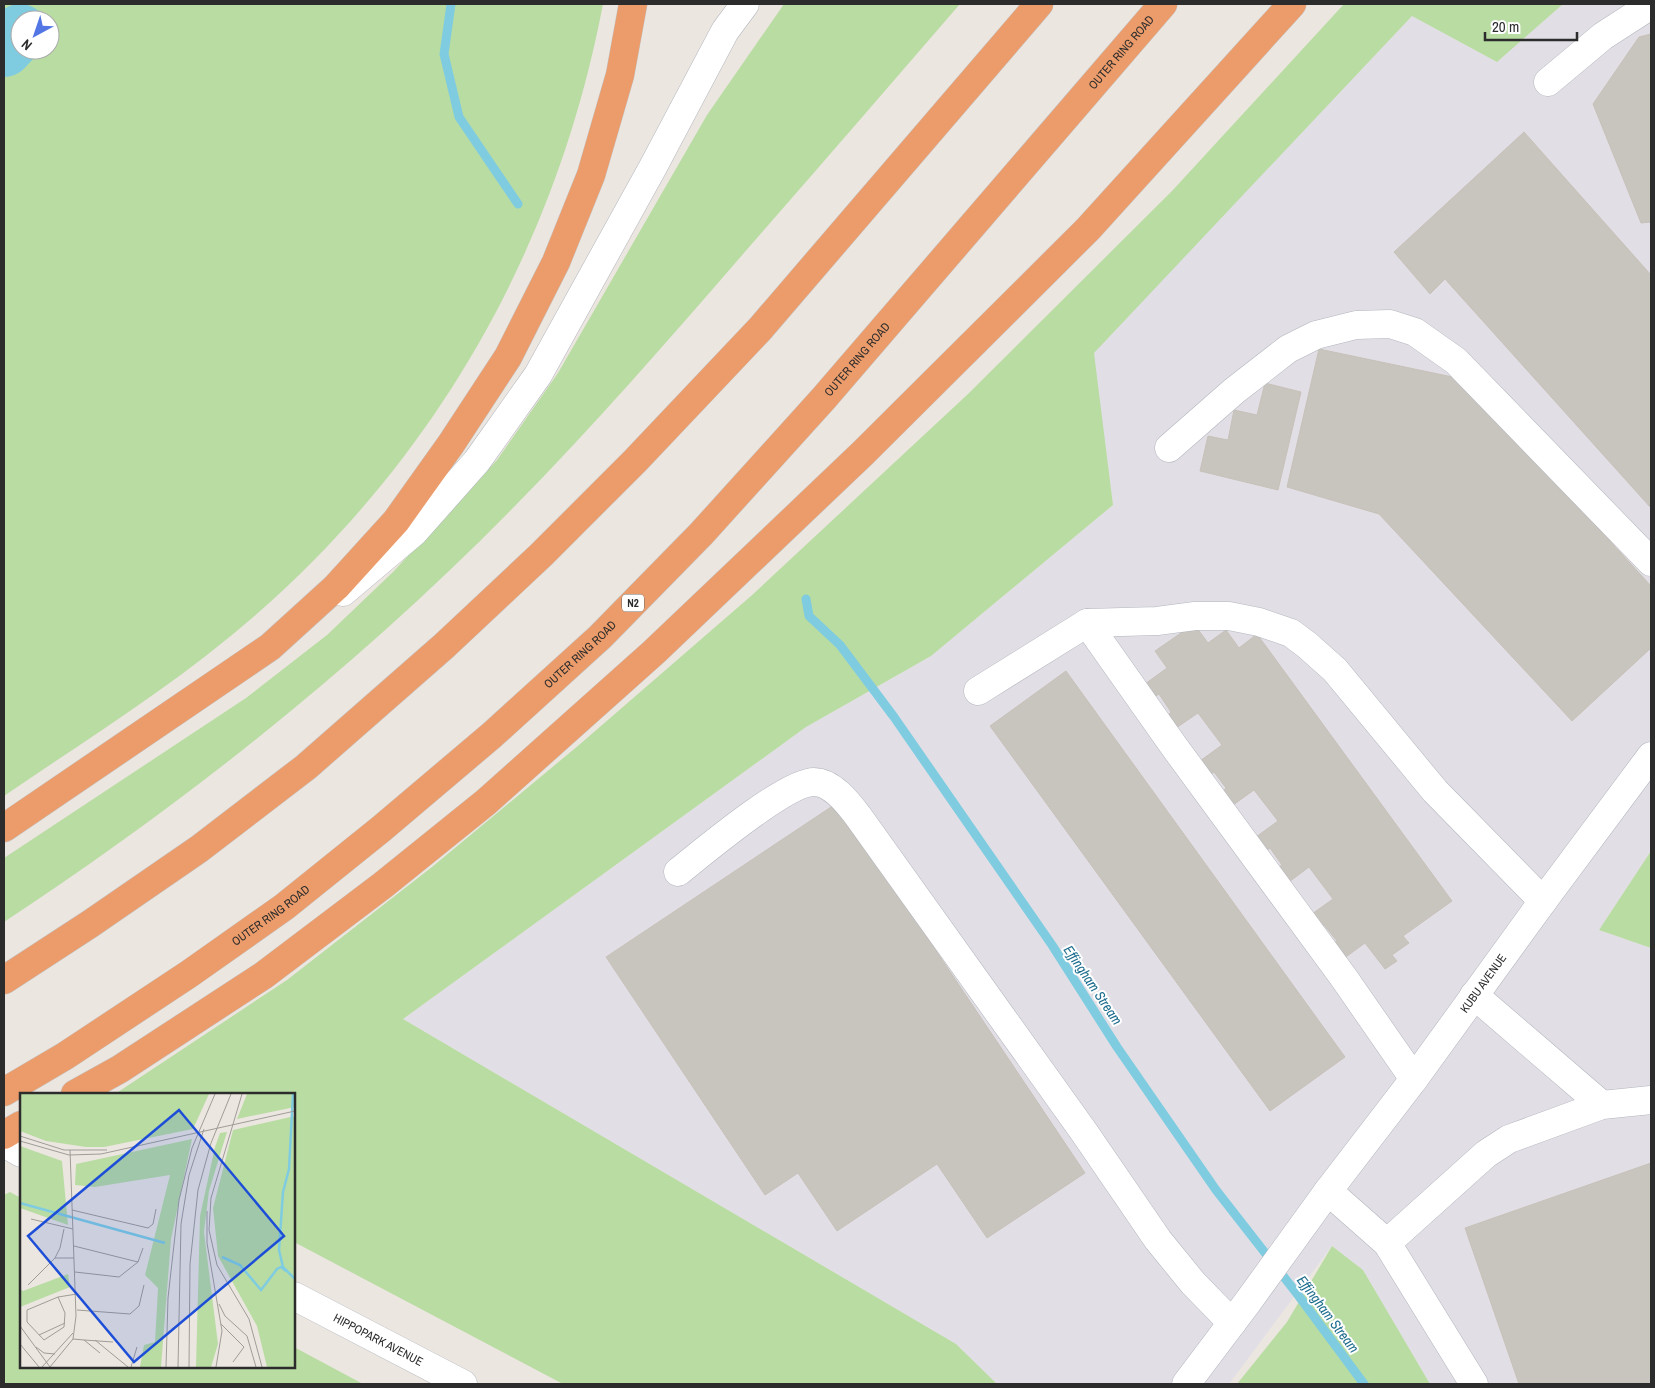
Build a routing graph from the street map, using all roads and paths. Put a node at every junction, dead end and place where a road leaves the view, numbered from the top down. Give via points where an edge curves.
1 (633, 4) edge
2 (745, 4) edge
3 (1039, 4) edge
4 (1163, 4) edge
5 (1292, 4) edge
6 (1651, 5) edge
7 (1548, 82) dead end
8 (1169, 448) dead end
9 (1651, 562) edge
10 (1088, 623) junction
11 (270, 647) junction
12 (978, 691) dead end
13 (1651, 756) edge
14 (4, 828) edge
15 (678, 872) dead end
16 (1543, 901) junction
17 (4, 980) edge
18 (1474, 995) junction
19 (1414, 1079) junction
20 (4, 1092) edge
21 (77, 1093) edge
22 (1651, 1100) edge
23 (1602, 1105) junction
24 (20, 1126) edge
25 (4, 1135) edge
26 (4, 1144) edge
27 (20, 1152) edge
28 (1321, 1201) junction
29 (1387, 1243) junction
30 (295, 1297) edge
31 (1240, 1313) junction
32 (463, 1384) edge
33 (1186, 1384) edge
34 (1474, 1384) edge

1 - 11 highway via 620,75 590,175 556,262 508,358 396,521 336,586
2 - 11 street via 725,32 538,375 477,461 414,532 344,592
3 - 17 highway via 760,329 541,556 306,767 199,849
4 - 20 highway, OUTER RING ROAD / N2 via 824,398 700,534 600,637 492,735 284,907 65,1056
5 - 21 highway via 1088,229 863,453 654,652 486,802 280,963 120,1069
6 - 7 street via 1603,36
8 - 9 street via 1234,391 1288,350 1316,335 1356,325 1390,324 1415,332 1456,361
10 - 12 street
10 - 16 street via 1229,616 1291,633 1335,670 1435,791
10 - 19 street
11 - 14 highway
13 - 16 street, KUBU AVENUE
15 - 31 street via 786,791 814,782 838,794 858,816 987,995 1158,1240 1194,1283
16 - 18 street, KUBU AVENUE
18 - 19 street, KUBU AVENUE
18 - 23 street
19 - 28 street, KUBU AVENUE
22 - 23 street
23 - 29 street via 1509,1139 1486,1154
24 - 25 highway
26 - 27 street
28 - 29 street
28 - 31 street, KUBU AVENUE
29 - 34 street
30 - 32 street, HIPPOPARK AVENUE
31 - 33 street

